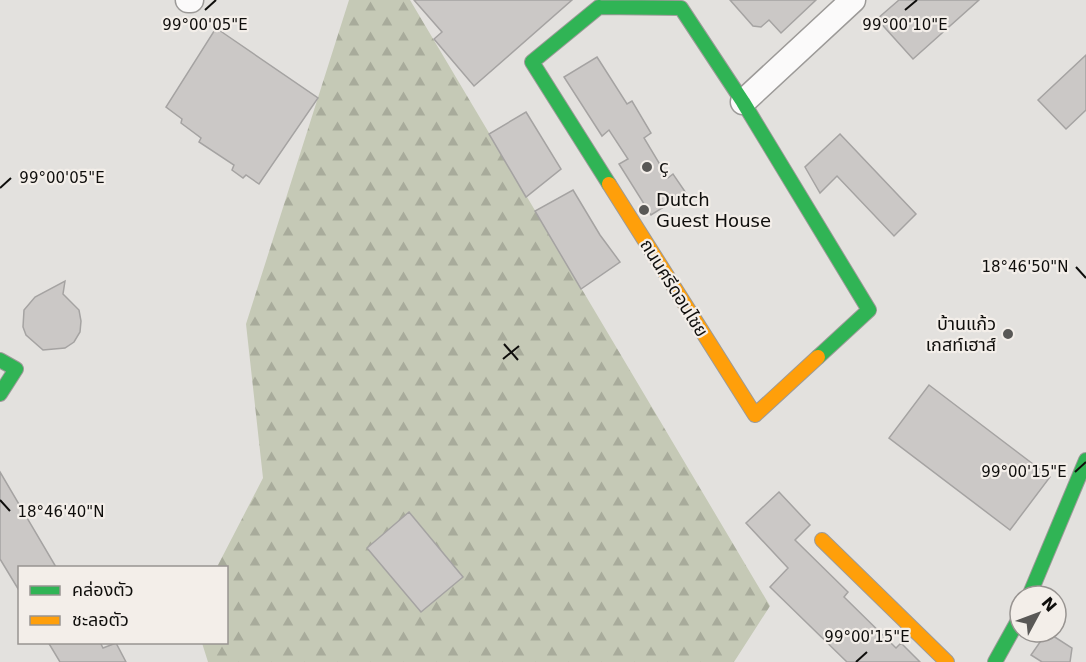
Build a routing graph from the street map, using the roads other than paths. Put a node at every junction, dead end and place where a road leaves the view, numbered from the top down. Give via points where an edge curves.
1 (853, 0) edge
2 (743, 102) junction
3 (0, 360) edge
4 (0, 394) edge
5 (1086, 460) edge
6 (1076, 507) edge
7 (822, 540) dead end
8 (1035, 584) edge
9 (1008, 639) edge
10 (947, 662) edge
11 (995, 662) edge

1 - 2 street
2 - 2 street, ถนนศรีดอนไชย via 681,8 598,7 532,62 754,415 869,310
3 - 4 street via 16,369
5 - 6 street
6 - 8 street
7 - 10 street
9 - 11 street

